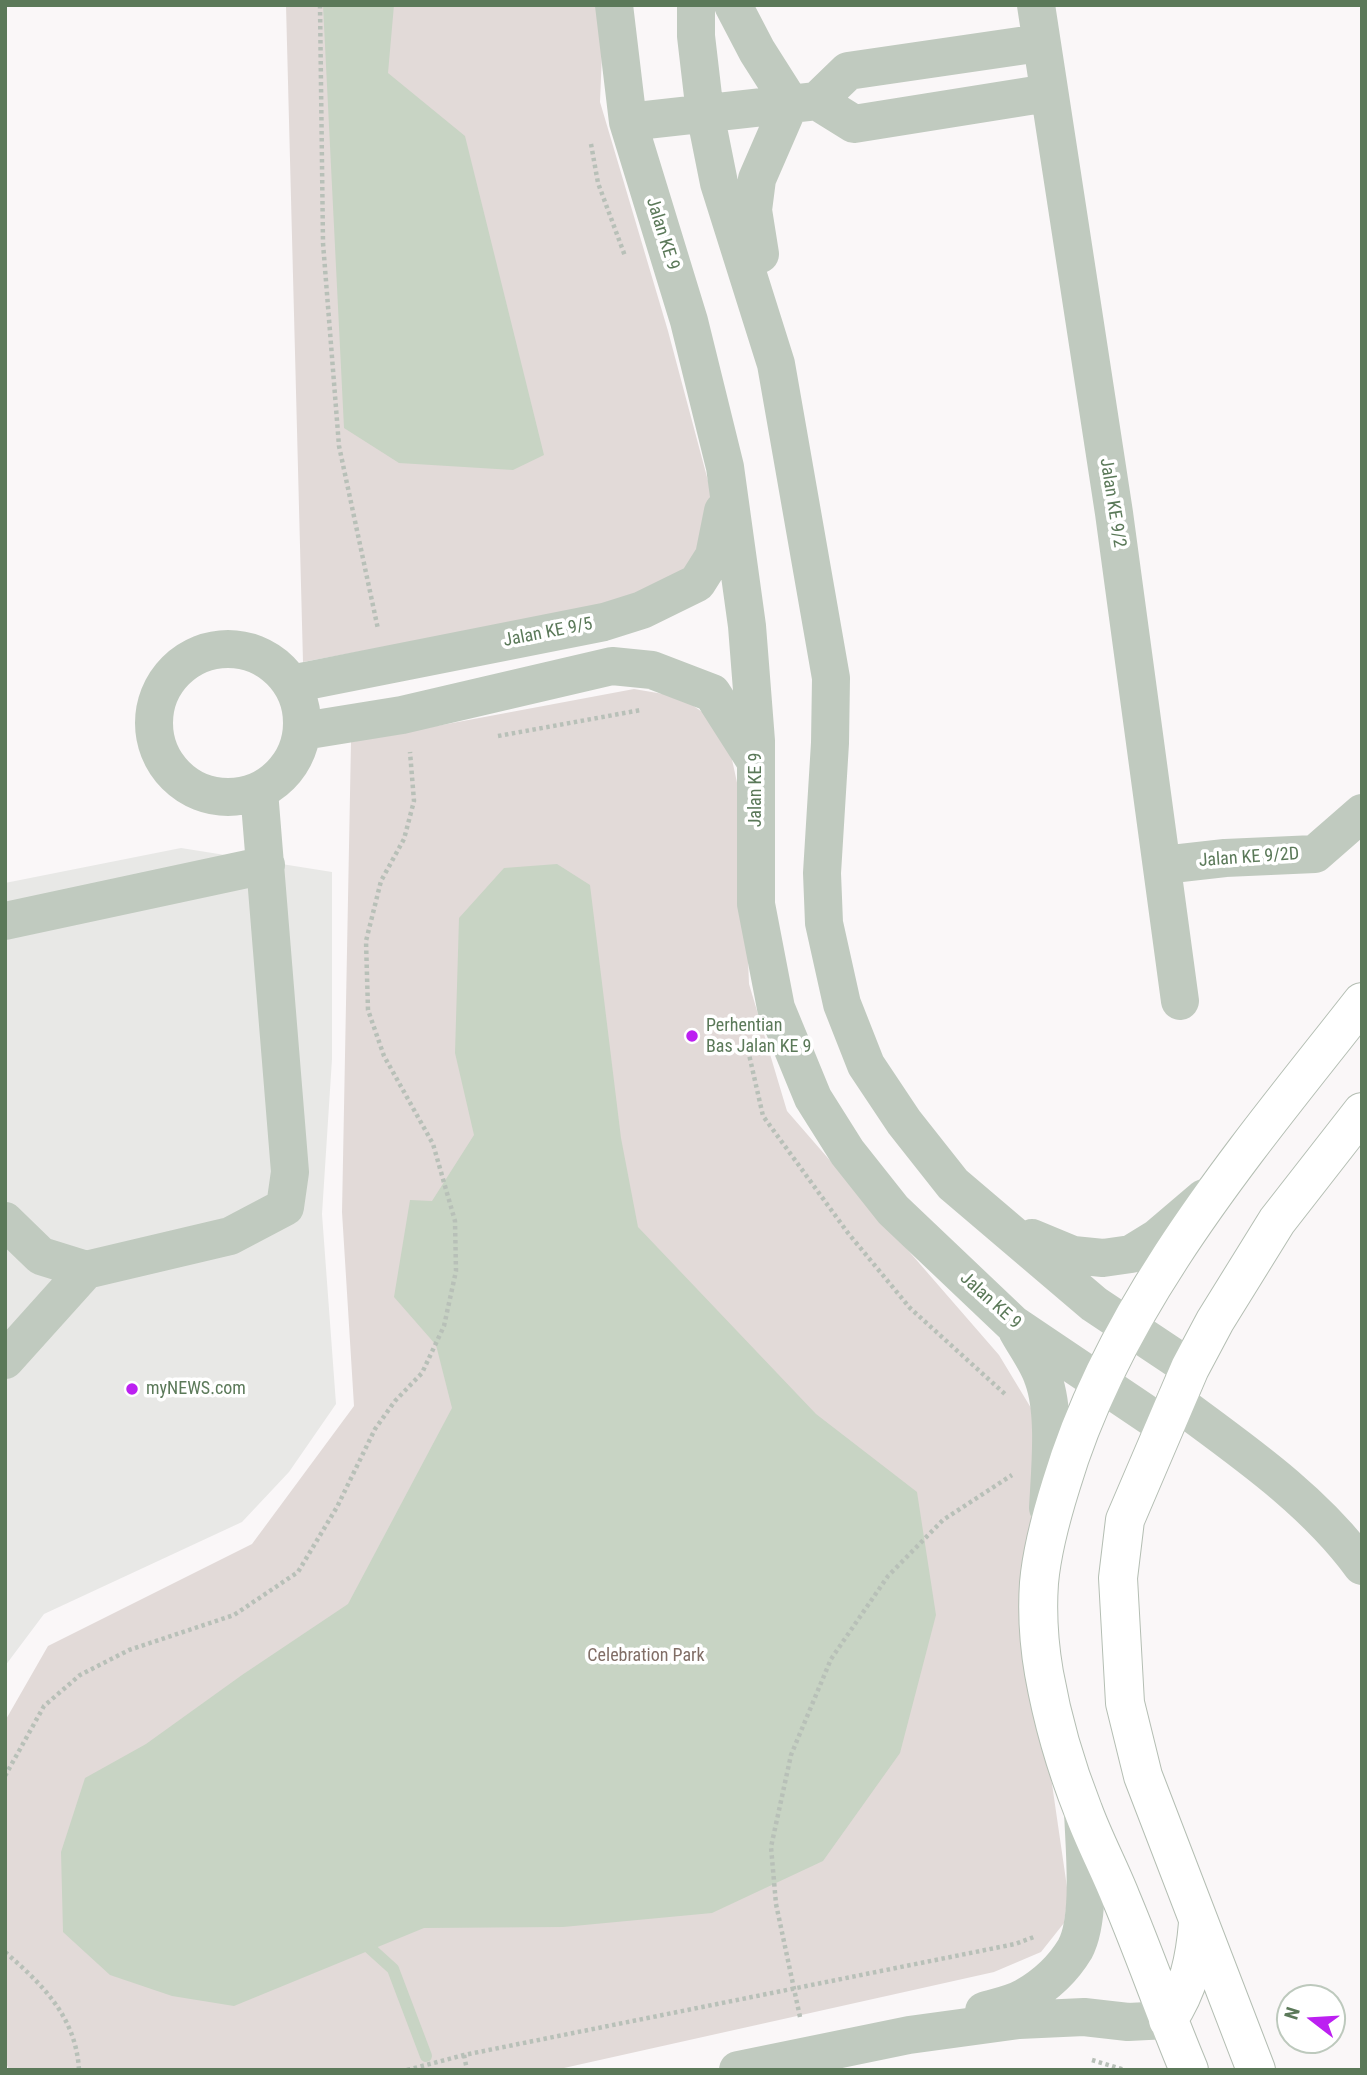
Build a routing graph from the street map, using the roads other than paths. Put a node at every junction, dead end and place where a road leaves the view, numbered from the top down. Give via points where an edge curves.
1 (614, 5) edge
2 (696, 5) edge
3 (733, 5) edge
4 (1036, 5) edge
5 (1040, 43) junction
6 (1048, 93) junction
7 (803, 102) junction
8 (705, 113) junction
9 (628, 122) junction
10 (776, 364) junction
11 (728, 486) junction
12 (291, 684) junction
13 (303, 732) junction
14 (757, 763) junction
15 (259, 791) junction
16 (1362, 813) edge
17 (1163, 864) junction
18 (266, 865) junction
19 (5, 921) edge
20 (1180, 1001) dead end
21 (1362, 1002) edge
22 (1362, 1112) edge
23 (1217, 1187) junction
24 (5, 1221) edge
25 (998, 1224) junction
26 (86, 1270) junction
27 (1013, 1324) junction
28 (1130, 1326) junction
29 (5, 1360) edge
30 (1099, 1382) junction
31 (1176, 1398) junction
32 (1047, 1531) junction
33 (1362, 1566) edge
34 (1083, 1810) junction
35 (1198, 1920) junction
36 (1168, 2020) junction
37 (909, 2035) junction
38 (738, 2070) edge
39 (1189, 2070) edge
40 (1256, 2070) edge

1 - 9 street, Jalan KE 9
2 - 8 street
3 - 7 street via 757,51
4 - 5 street, Jalan KE 9/2
5 - 6 street, Jalan KE 9/2
5 - 7 street via 848,71
6 - 7 street via 854,124
6 - 17 street, Jalan KE 9/2
7 - 8 street
7 - 10 street via 757,179 753,210
8 - 9 street
8 - 10 street via 719,183
9 - 11 street, Jalan KE 9 via 689,321
10 - 25 street via 831,678 822,873 824,923 842,1004 866,1065 904,1122 953,1184
11 - 12 street, Jalan KE 9/5 via 714,556 697,583 642,610 604,622
11 - 14 street, Jalan KE 9 via 747,626
12 - 13 street
12 - 15 street via 273,664 253,652 205,652 184,663 167,680 156,701 157,749 169,770 187,786 210,796 235,798
13 - 14 street via 402,715 612,666 652,670 712,693
13 - 15 street via 295,756 280,776
14 - 27 street, Jalan KE 9 via 756,904 776,1008 813,1098 847,1152 893,1210
15 - 18 street
16 - 17 street, Jalan KE 9/2D via 1315,854
17 - 20 street, Jalan KE 9/2
18 - 19 street
18 - 26 street via 290,1172 285,1207 230,1236
21 - 23 main road
22 - 31 main road via 1277,1220 1215,1321
23 - 25 street via 1131,1254 1103,1258 1073,1255
23 - 28 main road
24 - 26 street via 40,1256
25 - 28 street via 1094,1304
26 - 29 street
27 - 30 street, Jalan KE 9
27 - 32 street via 1043,1378 1048,1403
28 - 30 main road
28 - 31 street
30 - 31 street, Jalan KE 9
30 - 32 main road via 1073,1442
31 - 33 street via 1259,1463 1342,1539
31 - 35 main road via 1125,1520 1118,1578 1125,1703 1143,1776
32 - 34 main road via 1039,1584 1044,1674
34 - 36 main road
34 - 37 street via 1085,1902 1076,1948 1052,1978 1023,1999
35 - 36 main road via 1195,1959
35 - 40 main road
36 - 37 street via 1054,2017
36 - 39 main road
37 - 38 street

